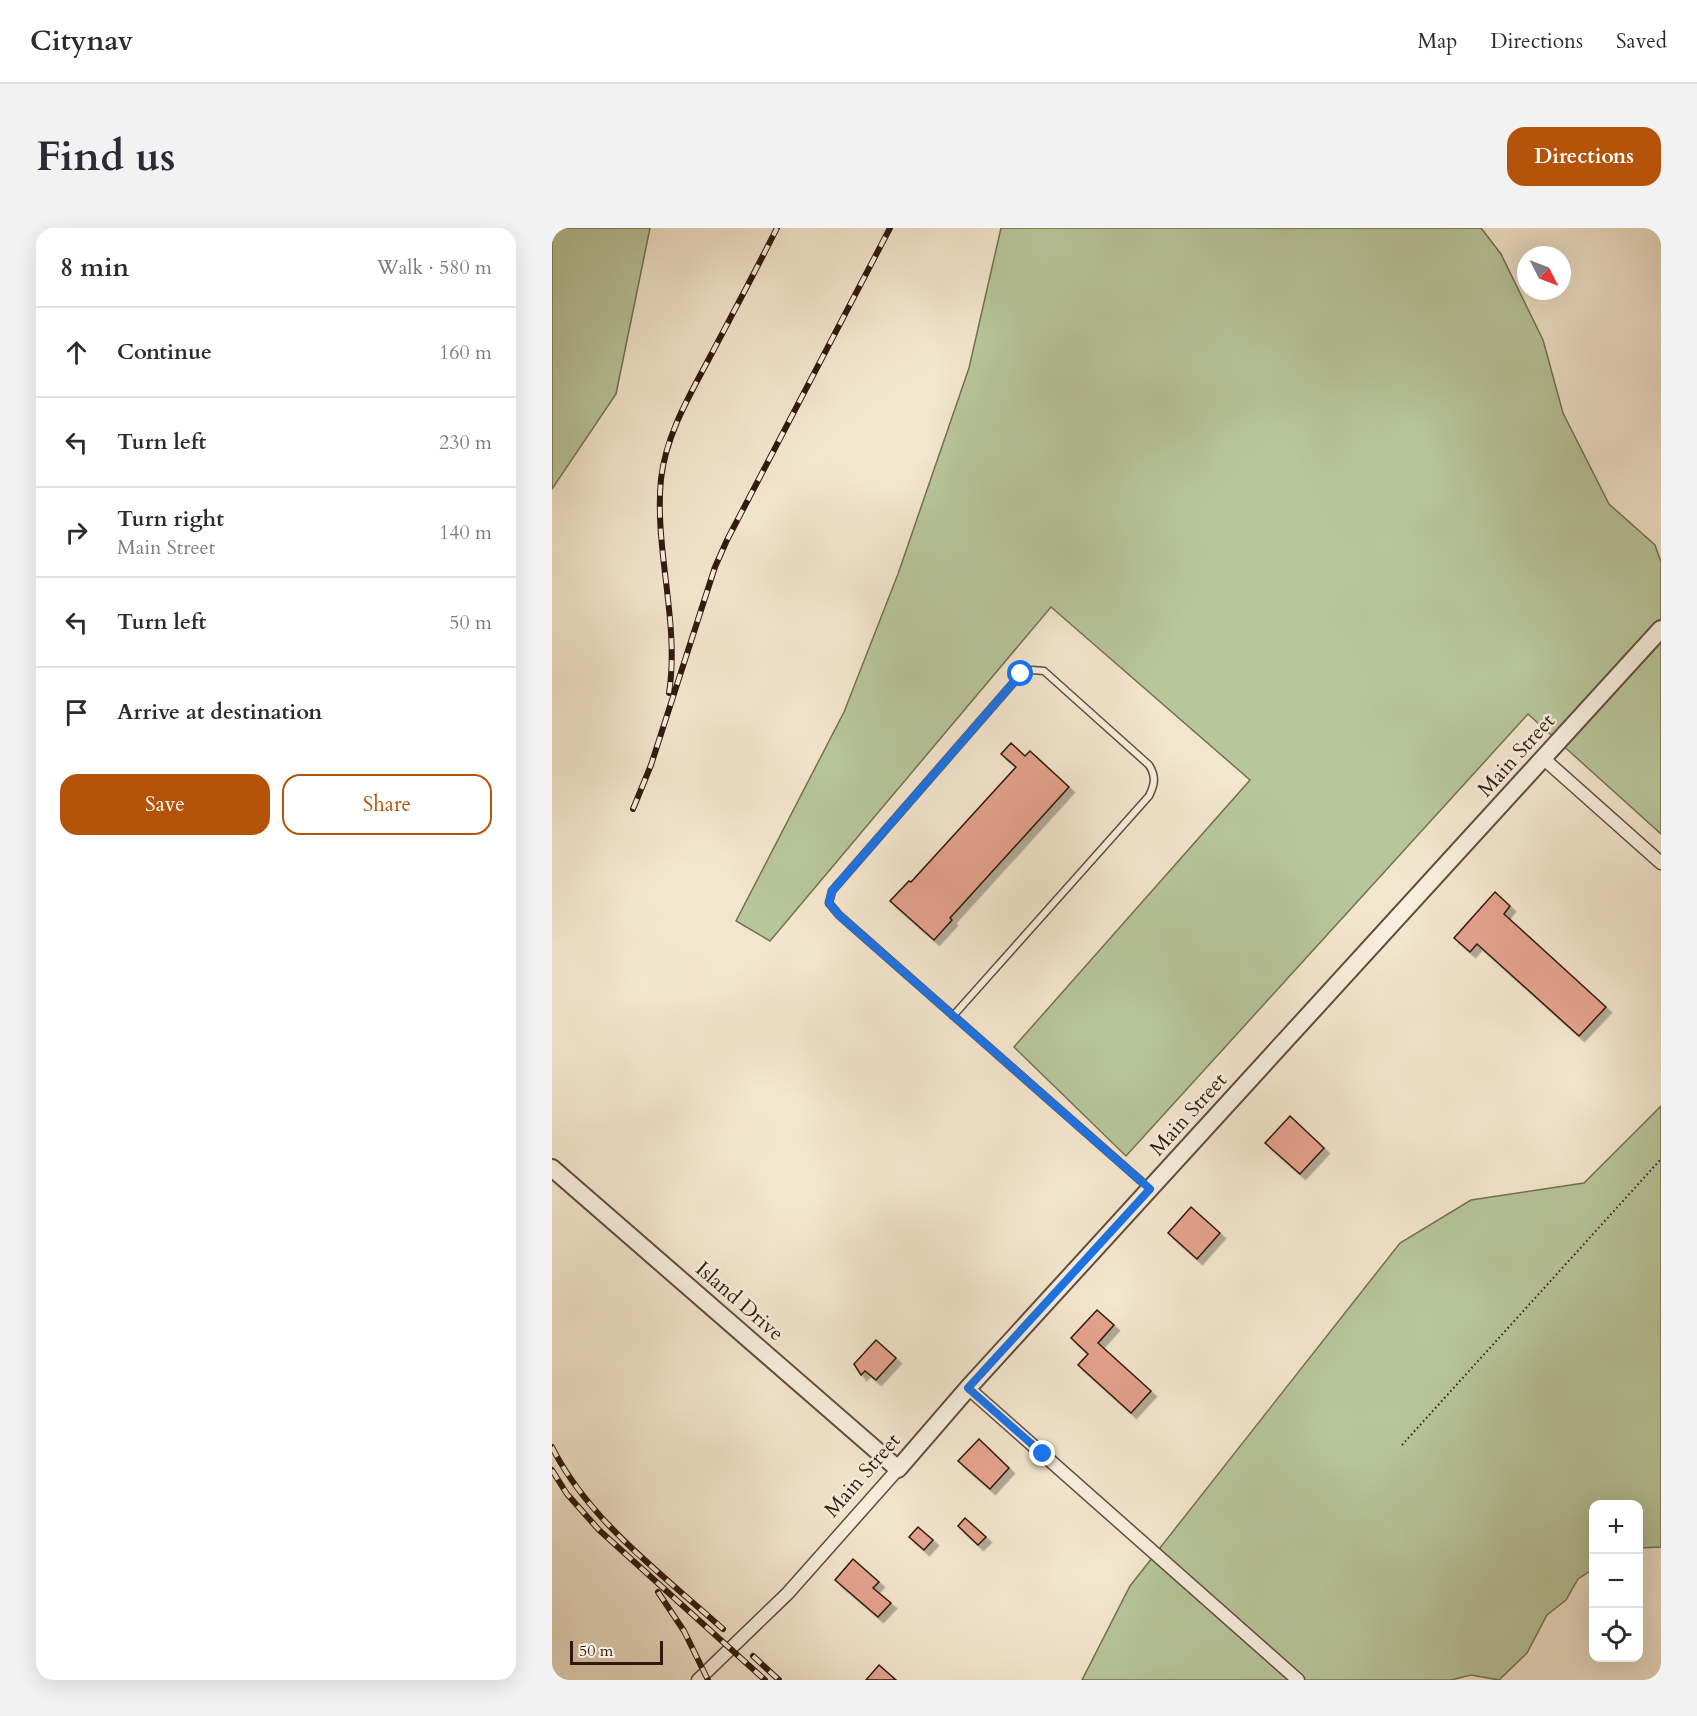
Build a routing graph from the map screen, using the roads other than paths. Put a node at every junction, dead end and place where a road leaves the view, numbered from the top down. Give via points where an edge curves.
1 (1661, 629) edge
2 (1544, 759) junction
3 (1661, 863) edge
4 (953, 1016) junction
5 (552, 1168) edge
6 (1150, 1189) junction
7 (968, 1388) junction
8 (898, 1469) junction
9 (698, 1680) edge
10 (1298, 1680) edge

1 - 2 street, Main Street
2 - 3 street
2 - 6 street, Main Street
4 - 4 lane via 839,915 829,903 832,891 1021,674 1044,671 1149,765 1155,774 1154,785 1149,796
4 - 6 lane
5 - 8 street, Island Drive
6 - 7 street, Main Street
7 - 8 street, Main Street
7 - 10 street
8 - 9 street, Main Street via 788,1593

